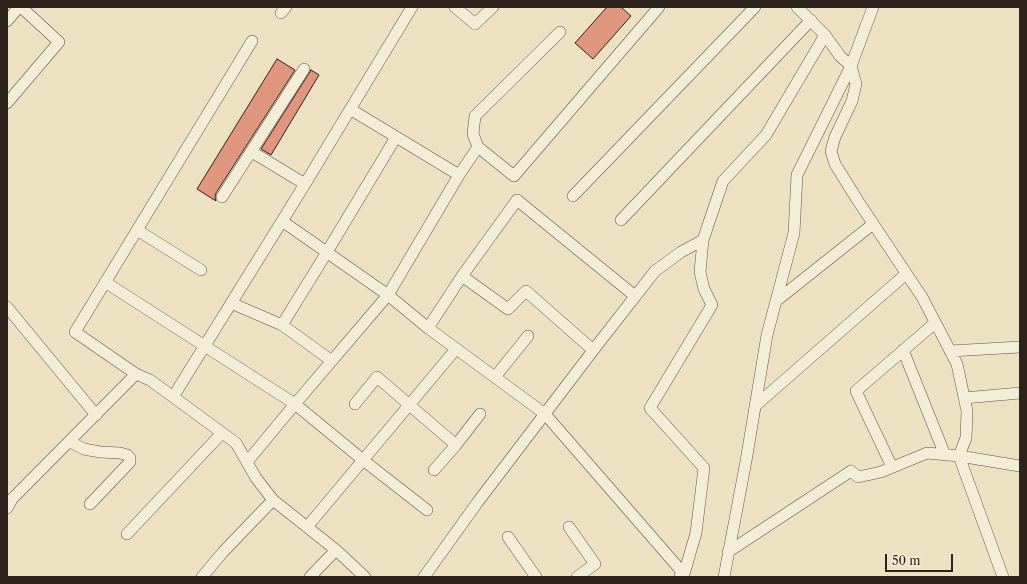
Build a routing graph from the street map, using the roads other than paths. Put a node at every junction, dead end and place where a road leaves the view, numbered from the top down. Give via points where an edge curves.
1 (20, 7) edge
2 (412, 7) edge
3 (455, 7) edge
4 (493, 7) edge
5 (659, 7) edge
6 (755, 7) edge
7 (797, 7) edge
8 (873, 7) edge
9 (811, 20) junction
10 (7, 21) edge
11 (560, 32) dead end
12 (825, 35) junction
13 (252, 41) dead end
14 (851, 66) junction
15 (304, 69) dead end
16 (7, 103) edge
17 (350, 109) junction
18 (396, 137) junction
19 (478, 147) junction
20 (252, 152) junction
21 (458, 175) junction
22 (305, 184) junction
23 (573, 196) dead end
24 (222, 197) dead end
25 (621, 220) dead end
26 (282, 221) junction
27 (873, 224) junction
28 (137, 230) junction
29 (703, 240) junction
30 (327, 252) junction
31 (201, 270) dead end
32 (906, 274) junction
33 (462, 276) junction
34 (105, 282) junction
35 (388, 295) junction
36 (635, 296) junction
37 (776, 300) junction
38 (231, 303) junction
39 (7, 307) edge
40 (935, 323) junction
41 (282, 326) junction
42 (428, 328) junction
43 (528, 336) dead end
44 (204, 346) junction
45 (1020, 346) edge
46 (456, 349) junction
47 (593, 350) junction
48 (903, 350) junction
49 (950, 351) junction
50 (332, 361) junction
51 (136, 374) junction
52 (495, 377) junction
53 (1020, 394) edge
54 (173, 397) junction
55 (964, 398) junction
56 (295, 404) junction
57 (355, 404) dead end
58 (409, 405) junction
59 (755, 406) junction
60 (480, 414) dead end
61 (545, 414) junction
62 (96, 415) junction
63 (222, 433) junction
64 (70, 442) junction
65 (456, 445) junction
66 (946, 455) junction
67 (959, 456) junction
68 (363, 460) junction
69 (247, 462) junction
70 (1020, 466) edge
71 (892, 467) junction
72 (434, 470) dead end
73 (273, 500) junction
74 (9, 501) edge
75 (90, 504) dead end
76 (428, 510) dead end
77 (307, 527) junction
78 (569, 527) dead end
79 (126, 534) dead end
80 (508, 538) dead end
81 (336, 550) junction
82 (728, 552) junction
83 (681, 575) edge
84 (202, 577) edge
85 (310, 577) edge
86 (365, 577) edge
87 (424, 577) edge
88 (536, 577) edge
89 (577, 577) edge
90 (724, 577) edge
91 (1003, 577) edge

1 - 10 street
1 - 16 street via 59,42
2 - 17 street
3 - 4 street via 475,24
5 - 19 street via 514,176
6 - 23 street
7 - 9 street
8 - 14 street
9 - 12 street
9 - 25 street
11 - 19 street via 475,116 473,134
12 - 14 street via 840,56
12 - 29 street via 766,135 723,181
13 - 28 street
14 - 27 street via 856,84 852,101 831,151 835,164
14 - 37 street via 797,175 794,233
15 - 20 street
17 - 18 street
17 - 22 street
18 - 21 street
18 - 30 street
19 - 21 street
20 - 22 street
20 - 24 street
21 - 35 street
22 - 26 street
26 - 30 street
26 - 38 street
27 - 32 street
27 - 37 street
28 - 31 street
28 - 34 street
29 - 36 street via 655,271
29 - 83 street via 700,272 704,289 712,305 650,408 704,468 696,533
30 - 35 street
30 - 41 street
32 - 40 street via 922,297
32 - 59 street
33 - 36 street via 517,200
33 - 42 street
33 - 47 street via 508,309 526,291
34 - 44 street
34 - 51 street via 75,332
35 - 42 street
35 - 50 street
36 - 47 street
37 - 59 street via 767,335
38 - 41 street
38 - 44 street
39 - 62 street
40 - 48 street
40 - 49 street
41 - 50 street
42 - 46 street
43 - 52 street
44 - 54 street
44 - 56 street
45 - 49 street
46 - 52 street
46 - 58 street
47 - 61 street
48 - 66 street
48 - 71 street via 856,391
49 - 55 street via 957,364
50 - 56 street
51 - 54 street via 150,380
51 - 62 street
52 - 61 street
53 - 55 street
54 - 63 street
55 - 67 street via 966,438
56 - 68 street
56 - 69 street
57 - 58 street via 377,377
58 - 65 street
58 - 68 street
59 - 82 street
60 - 65 street
61 - 83 street
61 - 87 street
62 - 64 street
63 - 69 street via 236,443
63 - 79 street
64 - 74 street
64 - 75 street via 84,449 120,453 130,458 130,462
65 - 72 street
66 - 67 street
66 - 71 street via 927,453
67 - 70 street
67 - 91 street
68 - 76 street
68 - 77 street
69 - 73 street
71 - 82 street via 858,477 851,471
73 - 77 street
73 - 84 street via 222,552
77 - 81 street
78 - 89 street via 595,564
80 - 88 street
81 - 85 street
81 - 86 street
82 - 90 street

